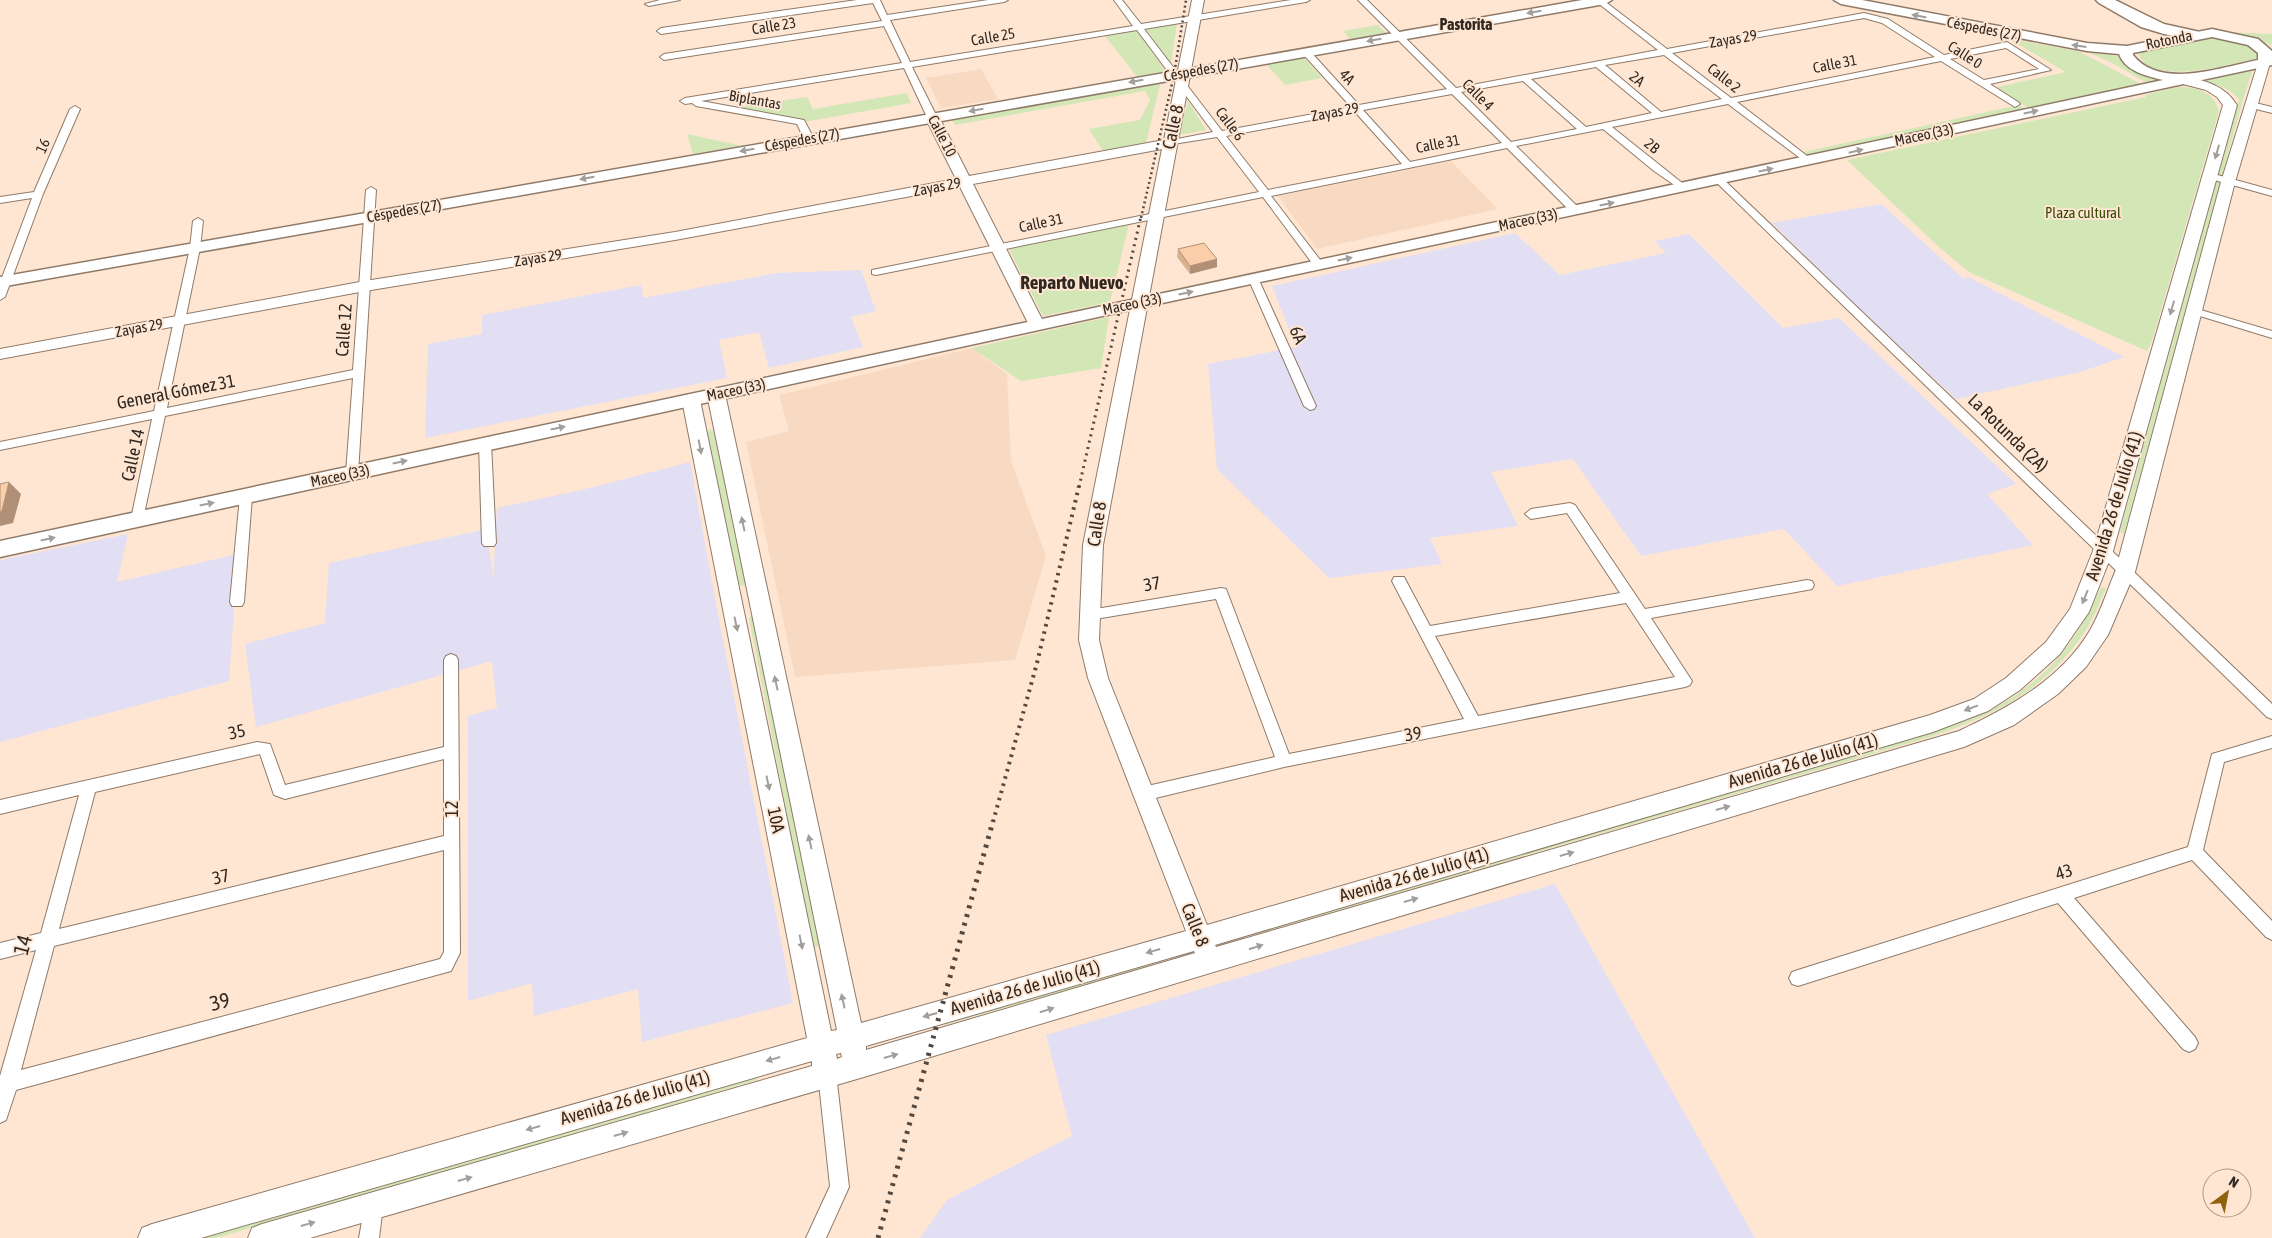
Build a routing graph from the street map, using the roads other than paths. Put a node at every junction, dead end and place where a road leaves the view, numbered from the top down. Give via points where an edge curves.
1 (676, 0) edge
2 (875, 0) edge
3 (1004, 0) edge
4 (1118, 0) edge
5 (1198, 0) edge
6 (1306, 0) edge
7 (1362, 0) edge
8 (1601, 0) edge
9 (1841, 0) edge
10 (2087, 0) edge
11 (2104, 0) edge
12 (649, 4) dead end
13 (1872, 16) joint
14 (1195, 18) junction
15 (886, 21) junction
16 (1140, 26) junction
17 (661, 31) dead end
18 (2194, 35) junction
19 (1398, 36) junction
20 (2253, 42) junction
21 (2143, 46) junction
22 (2272, 46) edge
23 (2127, 50) junction
24 (1664, 51) junction
25 (1306, 52) junction
26 (664, 57) dead end
27 (1944, 58) junction
28 (1597, 63) junction
29 (2269, 64) edge
30 (908, 66) junction
31 (1180, 77) junction
32 (1524, 77) junction
33 (2259, 77) joint
34 (2184, 80) junction
35 (1983, 83) junction
36 (1453, 90) junction
37 (1730, 101) junction
38 (685, 102) joint
39 (2015, 104) dead end
40 (2251, 105) junction
41 (1356, 108) junction
42 (76, 109) dead end
43 (2272, 110) edge
44 (1660, 115) junction
45 (932, 117) junction
46 (1605, 126) junction
47 (1584, 130) junction
48 (1218, 134) junction
49 (809, 139) junction
50 (1170, 144) junction
51 (1509, 145) junction
52 (1808, 161) junction
53 (1408, 165) junction
54 (2219, 179) junction
55 (1719, 180) junction
56 (965, 182) junction
57 (1683, 188) junction
58 (371, 190) dead end
59 (1266, 193) junction
60 (38, 194) junction
61 (2272, 194) edge
62 (0, 200) edge
63 (1575, 210) junction
64 (1156, 214) junction
65 (369, 217) junction
66 (198, 221) dead end
67 (998, 247) junction
68 (195, 248) junction
69 (1319, 264) junction
70 (876, 272) dead end
71 (1253, 278) junction
72 (365, 286) junction
73 (2, 287) edge
74 (1138, 303) junction
75 (2194, 311) junction
76 (179, 320) junction
77 (1037, 325) junction
78 (2272, 335) edge
79 (0, 354) edge
80 (359, 373) junction
81 (716, 394) junction
82 (691, 400) junction
83 (1310, 406) dead end
84 (160, 413) junction
85 (485, 444) junction
86 (0, 446) edge
87 (352, 473) junction
88 (246, 496) junction
89 (1531, 514) dead end
90 (137, 519) junction
91 (489, 543) dead end
92 (0, 549) edge
93 (2103, 551) junction
94 (2125, 572) junction
95 (1399, 581) dead end
96 (1807, 585) dead end
97 (757, 594) junction
98 (1628, 597) junction
99 (731, 601) junction
100 (237, 602) dead end
101 (1089, 615) junction
102 (1641, 615) junction
103 (1426, 632) junction
104 (452, 660) dead end
105 (2272, 713) edge
106 (1474, 723) junction
107 (2272, 742) edge
108 (452, 751) junction
109 (1284, 761) junction
110 (89, 787) junction
111 (1143, 794) junction
112 (0, 807) edge
113 (452, 841) junction
114 (2195, 852) junction
115 (2062, 894) junction
116 (2272, 932) edge
117 (1200, 938) junction
118 (48, 940) junction
119 (0, 951) edge
120 (450, 958) joint
121 (1209, 962) junction
122 (1798, 978) dead end
123 (850, 1037) junction
124 (2189, 1043) dead end
125 (821, 1045) junction
126 (857, 1066) junction
127 (827, 1074) junction
128 (4, 1084) edge
129 (0, 1114) edge
130 (372, 1206) junction
131 (152, 1238) edge
132 (262, 1238) edge
133 (369, 1238) edge
134 (816, 1238) edge

1 - 12 street
2 - 15 street, Calle 10
2 - 17 street
3 - 15 street, Calle 23
4 - 16 street, Calle 6
5 - 14 main road, Calle 8
6 - 14 street, Calle 25
7 - 19 street, Calle 4
8 -> 19 main road, Céspedes (27)
8 - 24 street, Calle 2
23 -> 9 main road, Céspedes (27) via 2062,44
10 - 21 highway via 2141,33 2146,38
11 - 18 highway via 2153,27
13 - 24 street, Zayas 29
13 - 27 street, Calle 0
14 - 16 street, Calle 25
14 - 31 main road, Calle 8
15 - 26 street, Calle 23
15 - 30 street, Calle 10
16 - 30 street, Calle 25
16 - 31 street, Calle 6
18 - 20 main road, Rotonda via 2222,34
18 - 21 main road, Rotonda
19 -> 25 main road, Céspedes (27)
19 - 36 street, Calle 4
20 - 22 main road, Rotonda
20 - 29 main road via 2265,51
21 - 23 main road, Rotonda
23 - 34 main road, Rotonda via 2126,55 2136,66
24 - 28 street, Zayas 29
24 - 37 street, Calle 2
25 - 31 main road, Céspedes (27)
25 - 41 street, 4A
27 - 35 street, Calle 0
27 - 35 street, Calle 31 via 2007,45 2048,70
27 - 37 street, Calle 31
28 - 32 street, Zayas 29
28 - 44 street, 2A
29 - 33 main road
29 - 34 main road, Maceo (33)
30 - 38 street, Calle 25
30 - 45 street, Calle 10
31 -> 45 main road, Céspedes (27)
31 - 48 street, Calle 6
31 - 50 main road, Calle 8
32 - 36 street, Zayas 29
32 - 47 street
33 - 40 main road, Avenida 26 de Julio (41)
52 -> 34 main road, Maceo (33)
34 -> 54 main road, Avenida 26 de Julio (41) via 2211,87 2221,93 2230,105
35 - 39 street, Calle 0
36 - 41 street, Zayas 29
36 - 51 street, Calle 4
37 - 44 street, Calle 31
37 - 52 street, Calle 2
38 - 49 street, Biplantas via 801,122
40 - 43 street
40 - 54 main road, Avenida 26 de Julio (41)
41 - 48 street, Zayas 29
41 - 53 street, 4A
42 - 60 street, 16
44 - 46 street, Calle 31
45 - 49 main road, Céspedes (27)
45 - 56 main road, Calle 10
46 - 47 street, Calle 31
46 - 57 street, 2B
47 - 51 street, Calle 31
48 - 50 street, Zayas 29
48 - 59 street, Calle 6
49 -> 65 main road, Céspedes (27)
50 - 56 main road, Zayas 29
50 - 64 main road, Calle 8
51 - 53 street, Calle 31
51 - 63 street, Calle 4
55 -> 52 main road, Maceo (33)
53 - 59 street, Calle 31
54 - 61 street
54 - 75 main road, Avenida 26 de Julio (41)
54 -> 93 main road, Avenida 26 de Julio (41)
55 - 57 main road, Maceo (33)
55 - 93 street, La Rotunda (2A)
56 - 67 main road, Calle 10
56 - 72 main road, Zayas 29 via 675,236
63 -> 57 main road, Maceo (33)
58 - 65 street, Calle 12
59 - 64 street, Calle 31
59 - 69 street, Calle 6
60 - 62 street
60 - 73 street, 16
69 -> 63 main road, Maceo (33)
64 - 67 street, Calle 31
64 - 74 main road, Calle 8
65 - 68 main road, Céspedes (27)
65 - 72 street, Calle 12
66 - 68 street, Calle 14
67 - 70 street, Calle 31
67 - 77 main road, Calle 10
68 - 73 main road, Céspedes (27)
68 - 76 street, Calle 14
69 - 71 main road, Maceo (33)
74 -> 71 main road, Maceo (33)
71 - 83 street, 6A
72 - 76 main road, Zayas 29
72 - 80 street, Calle 12
74 - 77 main road, Maceo (33)
74 - 101 main road, Calle 8 via 1093,545
75 - 78 street
75 - 94 main road, Avenida 26 de Julio (41)
76 - 79 main road, Zayas 29
76 - 84 street, Calle 14
77 - 81 main road, Maceo (33)
80 - 84 street, General Gómez 31
80 - 87 street, Calle 12
81 - 82 main road, Maceo (33)
97 -> 81 main road, 10A
85 -> 82 main road, Maceo (33)
82 -> 99 main road, 10A
84 - 86 street, General Gómez 31
84 - 90 street, Calle 14
87 -> 85 main road, Maceo (33)
85 - 91 street
87 - 88 main road, Maceo (33)
90 -> 88 main road, Maceo (33)
88 - 100 street
89 - 98 street via 1570,508
92 -> 90 main road, Maceo (33)
93 - 94 street, La Rotunda (2A)
93 -> 117 main road, Avenida 26 de Julio (41) via 2079,612 2054,648 2013,684 1982,704 1924,726
94 - 105 street, La Rotunda (2A)
121 -> 94 main road, Avenida 26 de Julio (41) via 1964,738 2006,719 2051,688 2079,661 2098,635
95 - 103 street
96 - 102 street
97 - 99 main road
123 -> 97 main road, 10A
98 - 102 street
98 - 103 street
99 -> 125 main road, 10A
101 - 109 street, 37 via 1220,593
101 - 111 main road, Calle 8 via 1089,640 1098,678
102 - 106 street, 39 via 1685,681
103 - 106 street
104 - 108 street, 12
106 - 109 street, 39
107 - 114 street via 2216,758
108 - 110 street, 35 via 285,792 279,790 265,748
108 - 113 street, 12
109 - 111 street, 39
110 - 112 street, 35
110 - 118 street, 14
111 - 117 main road, Calle 8
113 - 118 street, 37
113 - 120 street, 12
114 - 115 street, 43
114 - 116 street
115 - 122 street, 43
115 - 124 street
117 - 121 main road, Calle 8
117 -> 123 main road, Avenida 26 de Julio (41)
118 - 119 street, 37
118 - 128 street, 14
120 - 128 street, 39 via 444,965
126 -> 121 main road, Avenida 26 de Julio (41)
123 - 125 main road, Avenida 26 de Julio (41)
123 - 126 main road, 10A
125 - 127 main road, 10A
125 -> 131 main road, Avenida 26 de Julio (41)
126 - 127 main road, Avenida 26 de Julio (41)
130 -> 127 main road, Avenida 26 de Julio (41)
127 - 134 street, 10A via 840,1187
128 - 129 street, 14
132 -> 130 main road, Avenida 26 de Julio (41)
130 - 133 street

